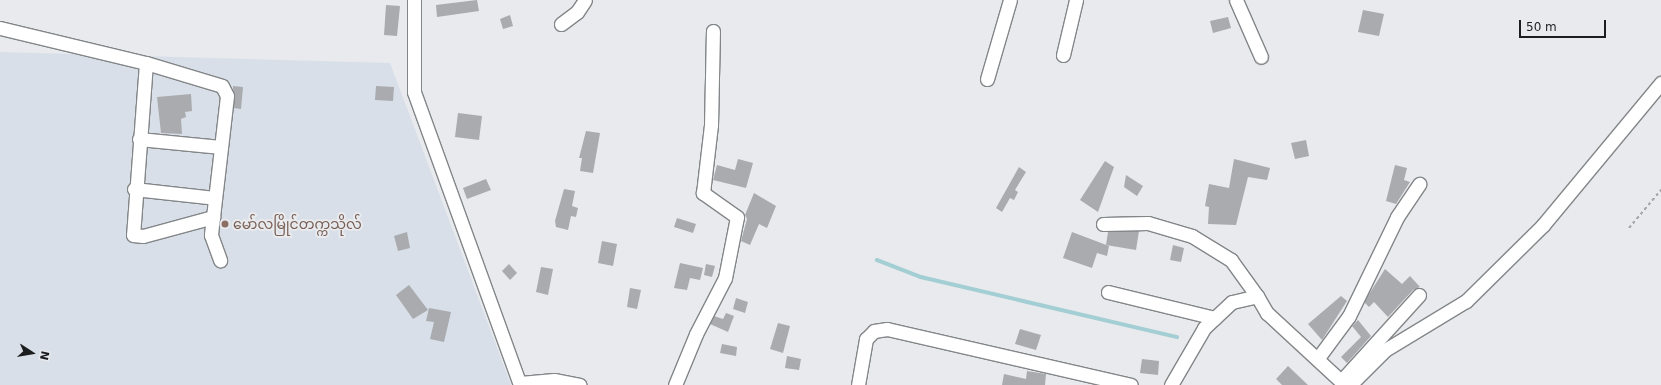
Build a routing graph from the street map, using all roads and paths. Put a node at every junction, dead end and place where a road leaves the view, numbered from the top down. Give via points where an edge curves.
1 (414, 0) edge
2 (585, 0) edge
3 (1010, 0) edge
4 (1076, 0) edge
5 (1236, 0) edge
6 (561, 24) dead end
7 (0, 28) edge
8 (712, 31) dead end
9 (1063, 55) dead end
10 (1260, 57) dead end
11 (146, 63) junction
12 (987, 79) dead end
13 (1661, 83) edge
14 (139, 139) junction
15 (221, 147) junction
16 (1419, 184) dead end
17 (134, 189) junction
18 (1661, 190) edge
19 (215, 198) junction
20 (213, 217) junction
21 (1102, 224) dead end
22 (1629, 228) dead end
23 (220, 260) dead end
24 (1108, 292) dead end
25 (1419, 294) dead end
26 (1257, 296) junction
27 (1215, 318) junction
28 (1318, 358) junction
29 (520, 384) edge
30 (1345, 384) edge
31 (580, 385) edge
32 (675, 385) edge
33 (858, 385) edge
34 (1131, 385) edge
35 (1170, 385) edge

1 - 29 street via 414,92
2 - 6 street via 577,12
3 - 12 street
4 - 9 street
5 - 10 street
7 - 11 street
8 - 32 street via 711,125 703,193 737,217 725,278 696,334
11 - 14 street
11 - 15 street via 222,86 227,96
13 - 30 street via 1543,225 1466,301 1386,350
14 - 15 street
14 - 17 street
15 - 19 street
16 - 28 street via 1397,217 1349,316
17 - 19 street
17 - 20 street via 136,237
18 - 22 path
19 - 20 street
20 - 23 street via 211,235
21 - 26 street via 1148,223 1192,236 1231,260
24 - 27 street
25 - 30 street
26 - 27 street via 1232,302
26 - 28 street via 1267,313
27 - 35 street via 1184,357
28 - 30 street
29 - 31 street via 554,380
33 - 34 street via 866,339 874,331 887,329

